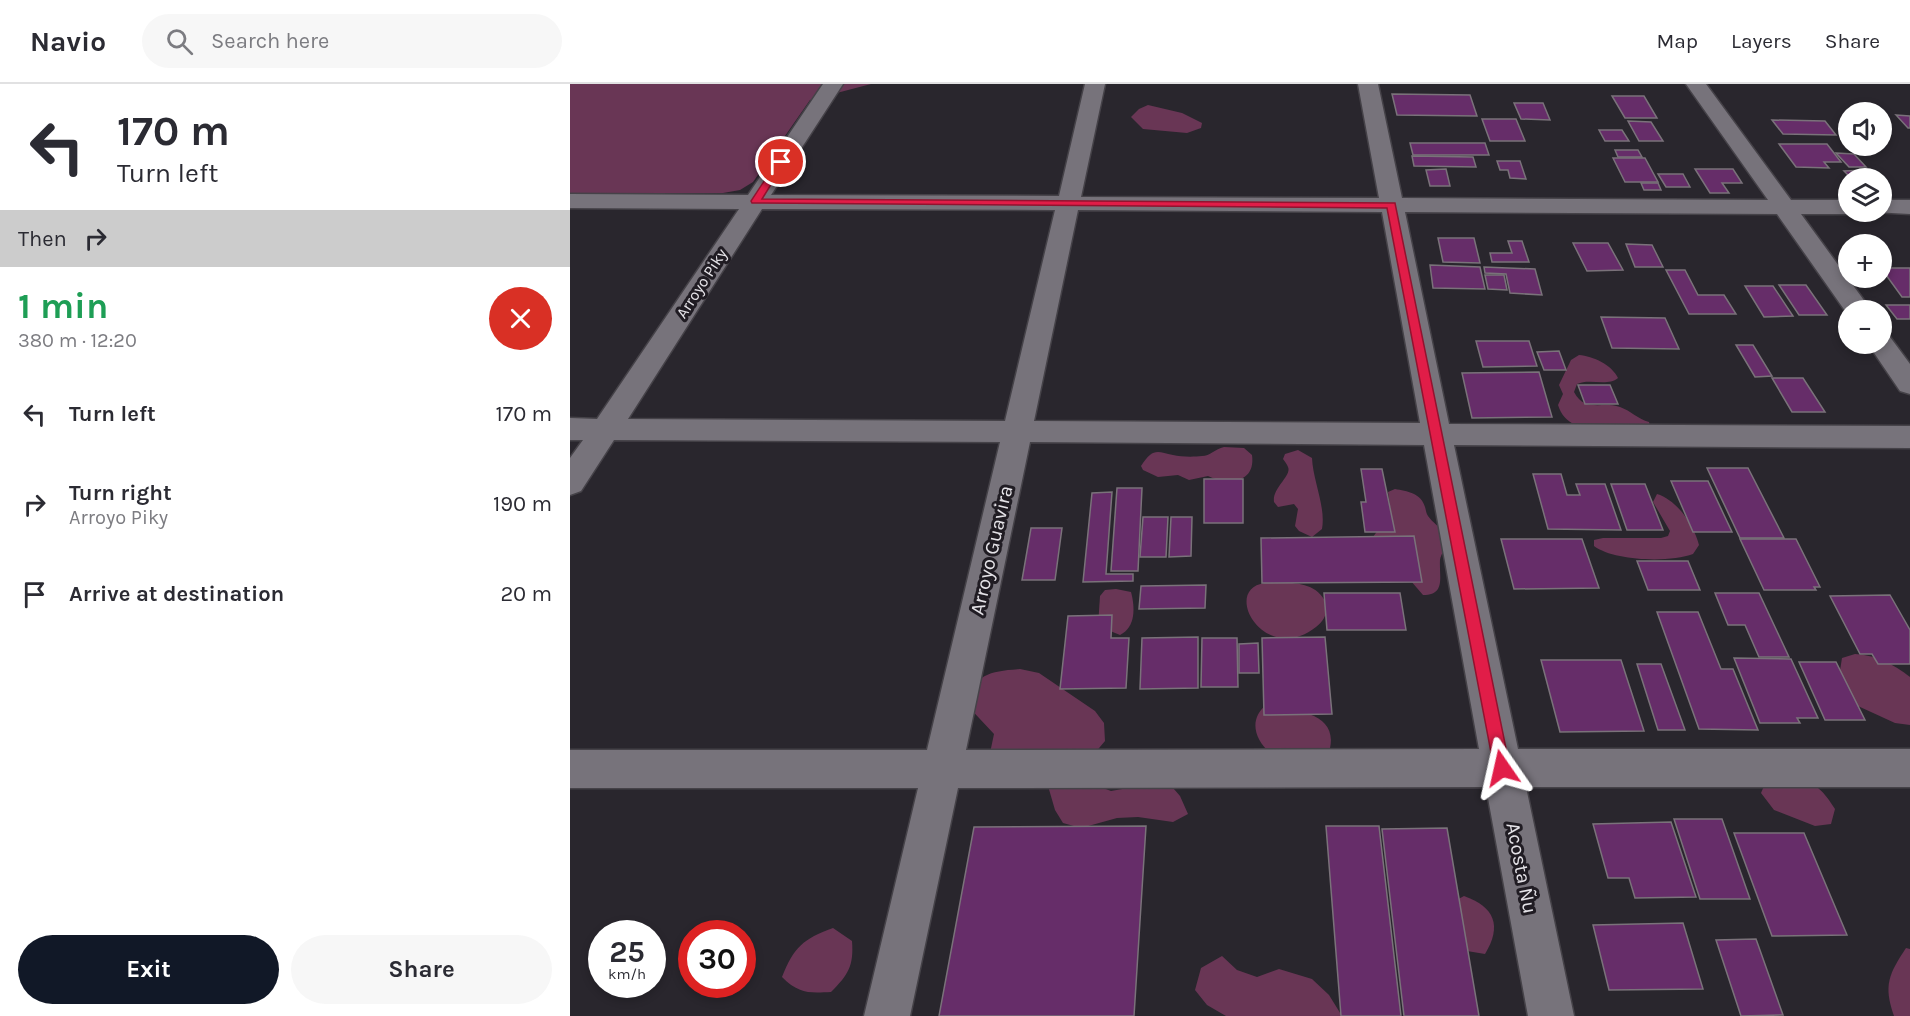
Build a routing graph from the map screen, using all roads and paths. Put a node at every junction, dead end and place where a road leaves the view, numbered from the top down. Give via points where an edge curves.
1 (833, 84) edge
2 (1095, 84) edge
3 (1368, 84) edge
4 (1696, 84) edge
5 (570, 201) edge
6 (755, 201) junction
7 (1069, 203) junction
8 (1391, 205) junction
9 (1784, 207) junction
10 (1838, 207) edge
11 (1892, 207) edge
12 (1910, 207) edge
13 (1851, 300) edge
14 (1888, 354) edge
15 (1910, 384) edge
16 (570, 429) edge
17 (605, 429) junction
18 (1018, 432) junction
19 (1437, 434) junction
20 (1910, 437) edge
21 (570, 483) edge
22 (1502, 768) junction
23 (1910, 768) edge
24 (570, 769) edge
25 (942, 769) junction
26 (887, 1016) edge
27 (1551, 1016) edge

1 - 6 street, Arroyo Piky
2 - 7 street, Arroyo Guavira
3 - 8 street, Acosta Ñu
4 - 9 street
5 - 6 street
6 - 7 street
6 - 17 street, Arroyo Piky
7 - 8 street
7 - 18 street, Arroyo Guavira
8 - 9 street
8 - 19 street, Acosta Ñu
9 - 10 street
9 - 13 street
11 - 12 street
14 - 15 street
16 - 17 street
17 - 18 street
17 - 21 street, Arroyo Piky
18 - 19 street
18 - 25 street, Arroyo Guavira
19 - 20 street
19 - 22 street, Acosta Ñu
22 - 23 street
22 - 25 street
22 - 27 street, Acosta Ñu
24 - 25 street
25 - 26 street, Arroyo Guavira

